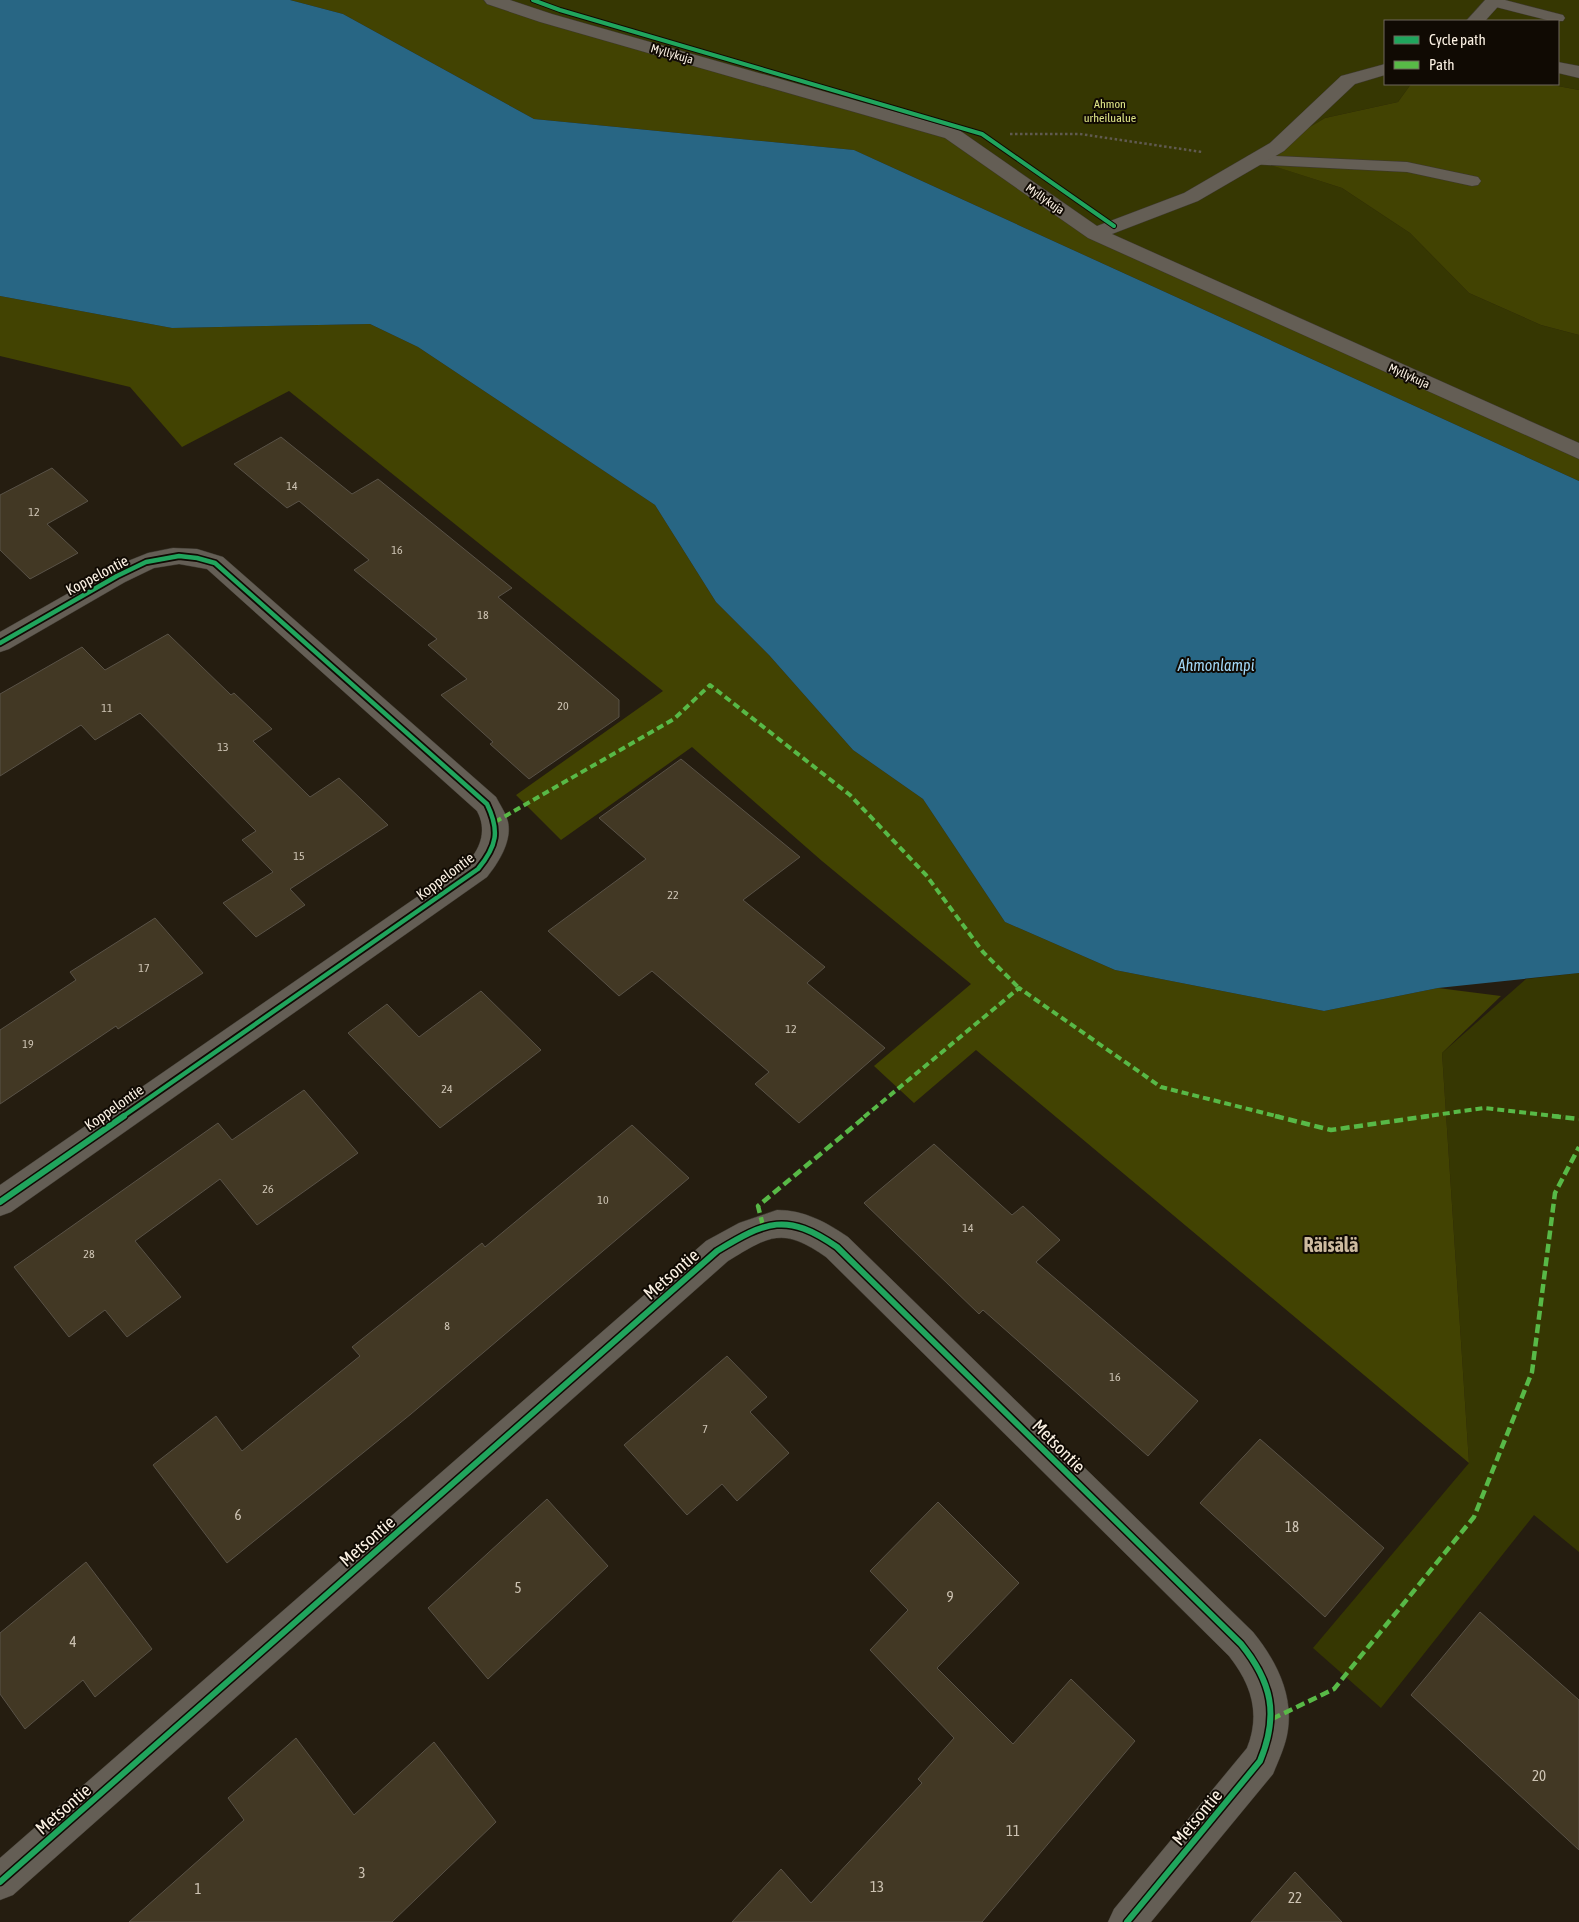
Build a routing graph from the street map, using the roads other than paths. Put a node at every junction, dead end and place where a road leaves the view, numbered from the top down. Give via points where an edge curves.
1 (493, 0) edge
2 (1495, 1) edge
3 (1556, 18) dead end
4 (1476, 20) edge
5 (1559, 68) edge
6 (1384, 69) edge
7 (1579, 72) edge
8 (1254, 160) junction
9 (1472, 181) dead end
10 (1095, 234) junction
11 (1579, 452) edge
12 (0, 643) edge
13 (0, 1202) edge
14 (0, 1882) edge
15 (1127, 1922) edge

1 - 10 street, Myllykuja via 952,134
2 - 3 lane
2 - 4 street
5 - 7 street
6 - 8 street via 1348,80 1277,147
8 - 9 lane via 1407,168
8 - 10 street via 1191,197
10 - 11 street, Myllykuja
12 - 13 street, Koppelontie via 148,562 164,557 194,556 215,563 486,804 495,822 488,858 478,869
14 - 15 street, Metsontie via 717,1251 744,1234 777,1222 808,1229 837,1247 1241,1644 1261,1670 1272,1719 1260,1761

